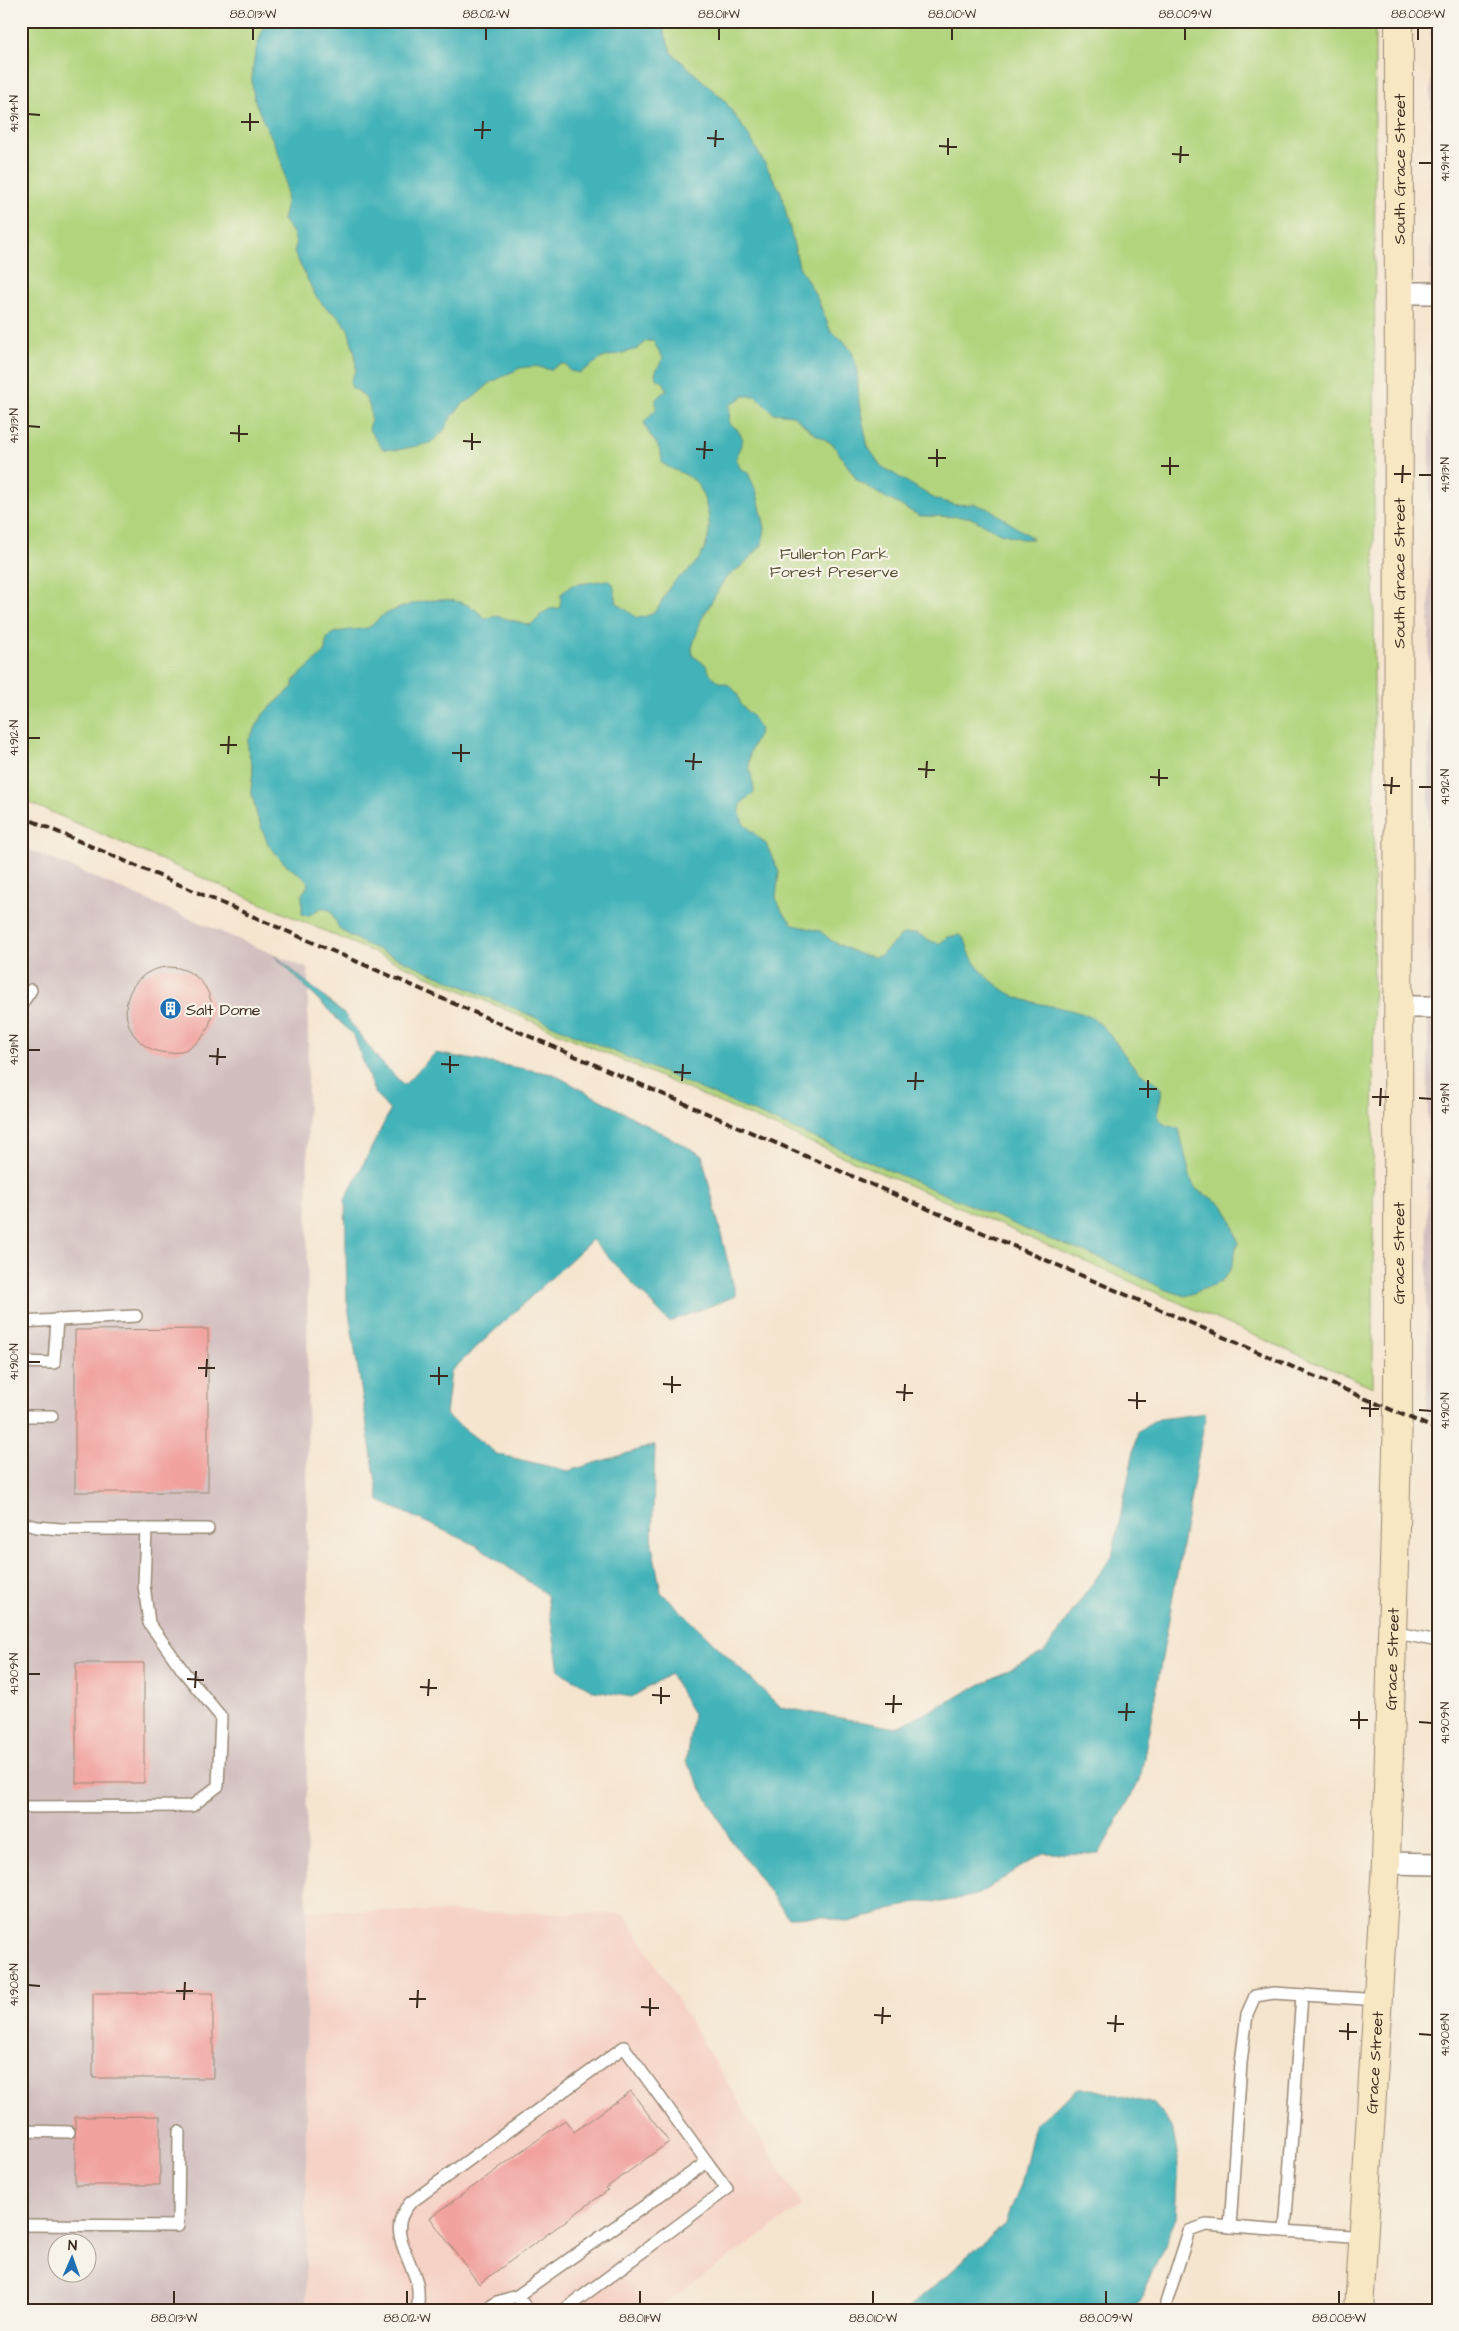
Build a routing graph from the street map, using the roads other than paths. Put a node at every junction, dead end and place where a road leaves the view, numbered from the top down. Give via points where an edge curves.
1 (1399, 21) edge
2 (1400, 293) junction
3 (1438, 293) edge
4 (32, 990) dead end
5 (21, 1005) edge
6 (1438, 1006) edge
7 (1397, 1007) junction
8 (136, 1316) dead end
9 (58, 1320) junction
10 (21, 1322) edge
11 (21, 1362) edge
12 (21, 1416) edge
13 (52, 1416) dead end
14 (21, 1523) edge
15 (146, 1529) junction
16 (208, 1529) dead end
17 (1392, 1632) junction
18 (1438, 1641) edge
19 (21, 1806) edge
20 (1386, 1863) junction
21 (1438, 1864) edge
22 (1302, 1995) junction
23 (1379, 2000) junction
24 (21, 2131) edge
25 (69, 2132) dead end
26 (179, 2132) dead end
27 (707, 2162) junction
28 (21, 2225) edge
29 (1230, 2227) junction
30 (1285, 2231) junction
31 (1364, 2237) junction
32 (517, 2296) junction
33 (1166, 2303) dead end
34 (418, 2310) edge
35 (485, 2310) edge
36 (528, 2310) edge
37 (564, 2310) edge
38 (1359, 2310) edge

1 - 2 street, South Grace Street
2 - 3 street
2 - 7 street, South Grace Street
4 - 5 lane
6 - 7 street
7 - 17 street, Grace Street via 1398,1413
8 - 9 lane
9 - 10 lane
9 - 11 lane via 54,1363
12 - 13 lane
14 - 15 lane via 37,1527
15 - 16 lane
15 - 19 lane via 144,1585 149,1623 221,1717 218,1786 192,1806
17 - 18 lane
17 - 20 street, Grace Street
20 - 21 street
20 - 23 street, Grace Street
22 - 23 lane
22 - 29 lane via 1274,1993 1255,1996 1247,2014 1240,2063
22 - 30 lane
23 - 31 street, Grace Street
24 - 25 lane
26 - 28 lane via 178,2226
27 - 32 lane
27 - 34 lane via 624,2047 404,2210 399,2229 417,2284
27 - 37 lane via 727,2189
29 - 30 lane
29 - 33 lane via 1206,2225 1189,2231
30 - 31 lane
31 - 38 street, Grace Street
32 - 35 lane via 496,2302
32 - 36 lane

